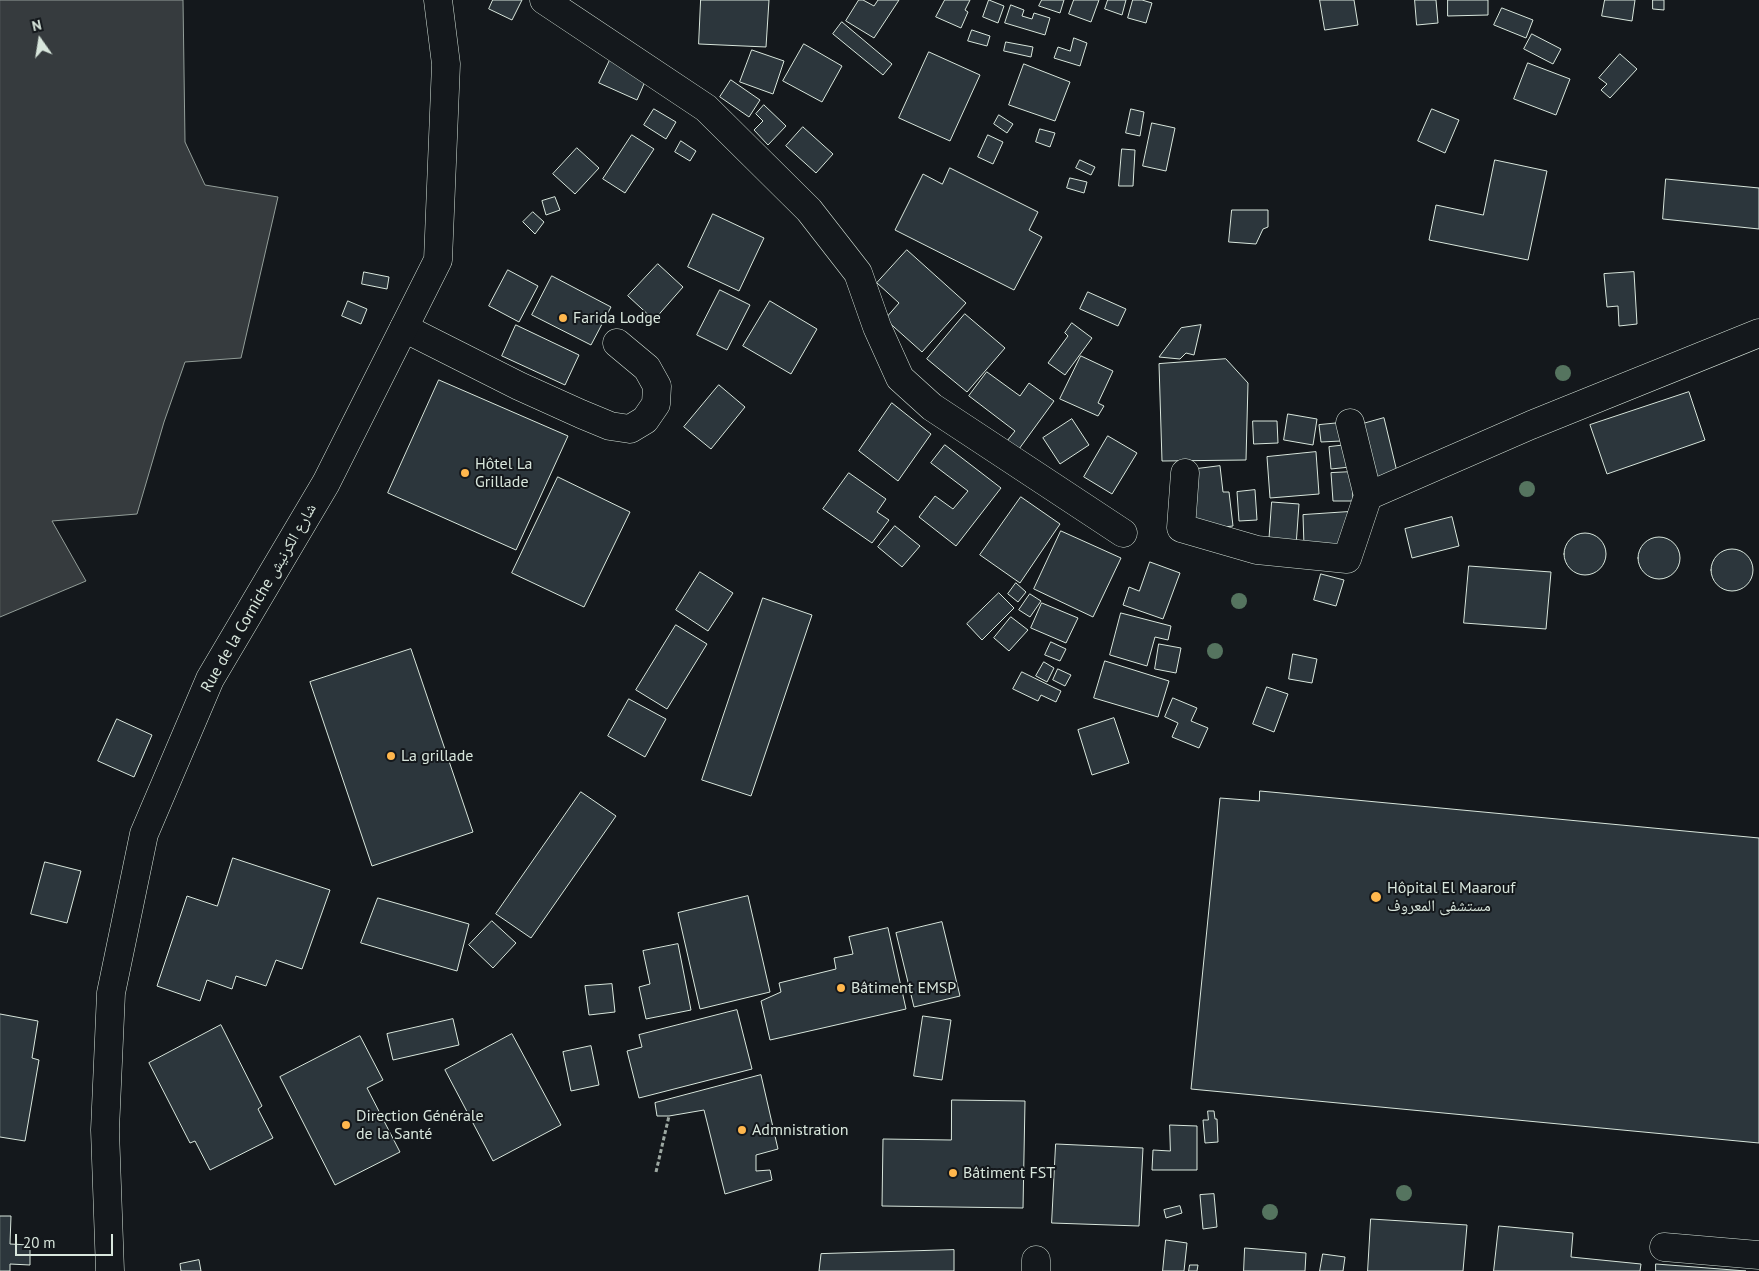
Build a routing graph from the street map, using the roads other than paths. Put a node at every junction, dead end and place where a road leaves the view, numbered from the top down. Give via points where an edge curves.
1 (438, 0) edge
2 (544, 0) edge
3 (404, 328) junction
4 (1759, 333) edge
5 (617, 343) dead end
6 (1350, 423) dead end
7 (1184, 473) dead end
8 (1368, 496) junction
9 (1122, 533) dead end
10 (1664, 1247) dead end
11 (1759, 1255) edge
12 (110, 1271) edge

1 - 3 street, Rue de la Corniche شارع الكرنيش via 446,64 438,260
2 - 9 street via 706,108 809,210 858,273 900,378 932,407
3 - 5 street via 518,386 610,426 630,429 645,420 656,404 657,386 646,368
3 - 12 street, Rue de la Corniche شارع الكرنيش via 326,483 210,679 144,834 111,993 105,1130
4 - 8 street via 1530,425
6 - 8 street
7 - 8 street via 1181,528 1257,550 1348,559
10 - 11 street

